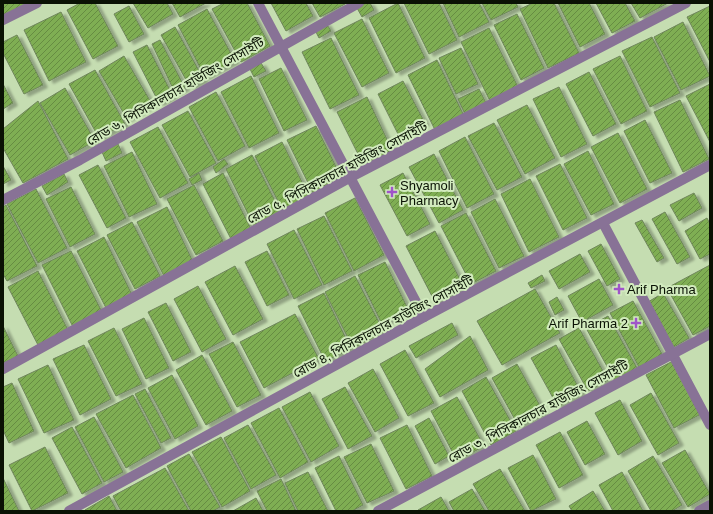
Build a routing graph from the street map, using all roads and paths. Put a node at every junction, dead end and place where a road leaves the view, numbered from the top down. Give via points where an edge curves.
1 (37, 3) edge
2 (258, 3) edge
3 (359, 3) edge
4 (686, 3) edge
5 (3, 20) edge
6 (281, 45) junction
7 (710, 165) edge
8 (349, 178) junction
9 (3, 200) edge
10 (603, 223) junction
11 (424, 317) junction
12 (710, 334) edge
13 (673, 354) junction
14 (3, 369) edge
15 (710, 425) edge
16 (710, 505) edge
17 (70, 511) edge
18 (378, 511) edge
19 (699, 511) edge

1 - 5 street
2 - 6 street
3 - 6 street, রোড ৬, পিসিকালচার হাউজিং সোসাইটি
4 - 8 street, রোড ৫, পিসিকালচার হাউজিং সোসাইটি
6 - 8 street
6 - 9 street, রোড ৬, পিসিকালচার হাউজিং সোসাইটি via 87,156
7 - 10 street, রোড ৪, পিসিকালচার হাউজিং সোসাইটি
8 - 11 street
8 - 14 street, রোড ৫, পিসিকালচার হাউজিং সোসাইটি
10 - 11 street, রোড ৪, পিসিকালচার হাউজিং সোসাইটি
10 - 13 street
11 - 17 street, রোড ৪, পিসিকালচার হাউজিং সোসাইটি
12 - 13 street, রোড ৩, পিসিকালচার হাউজিং সোসাইটি
13 - 15 street
13 - 18 street, রোড ৩, পিসিকালচার হাউজিং সোসাইটি
16 - 19 street

